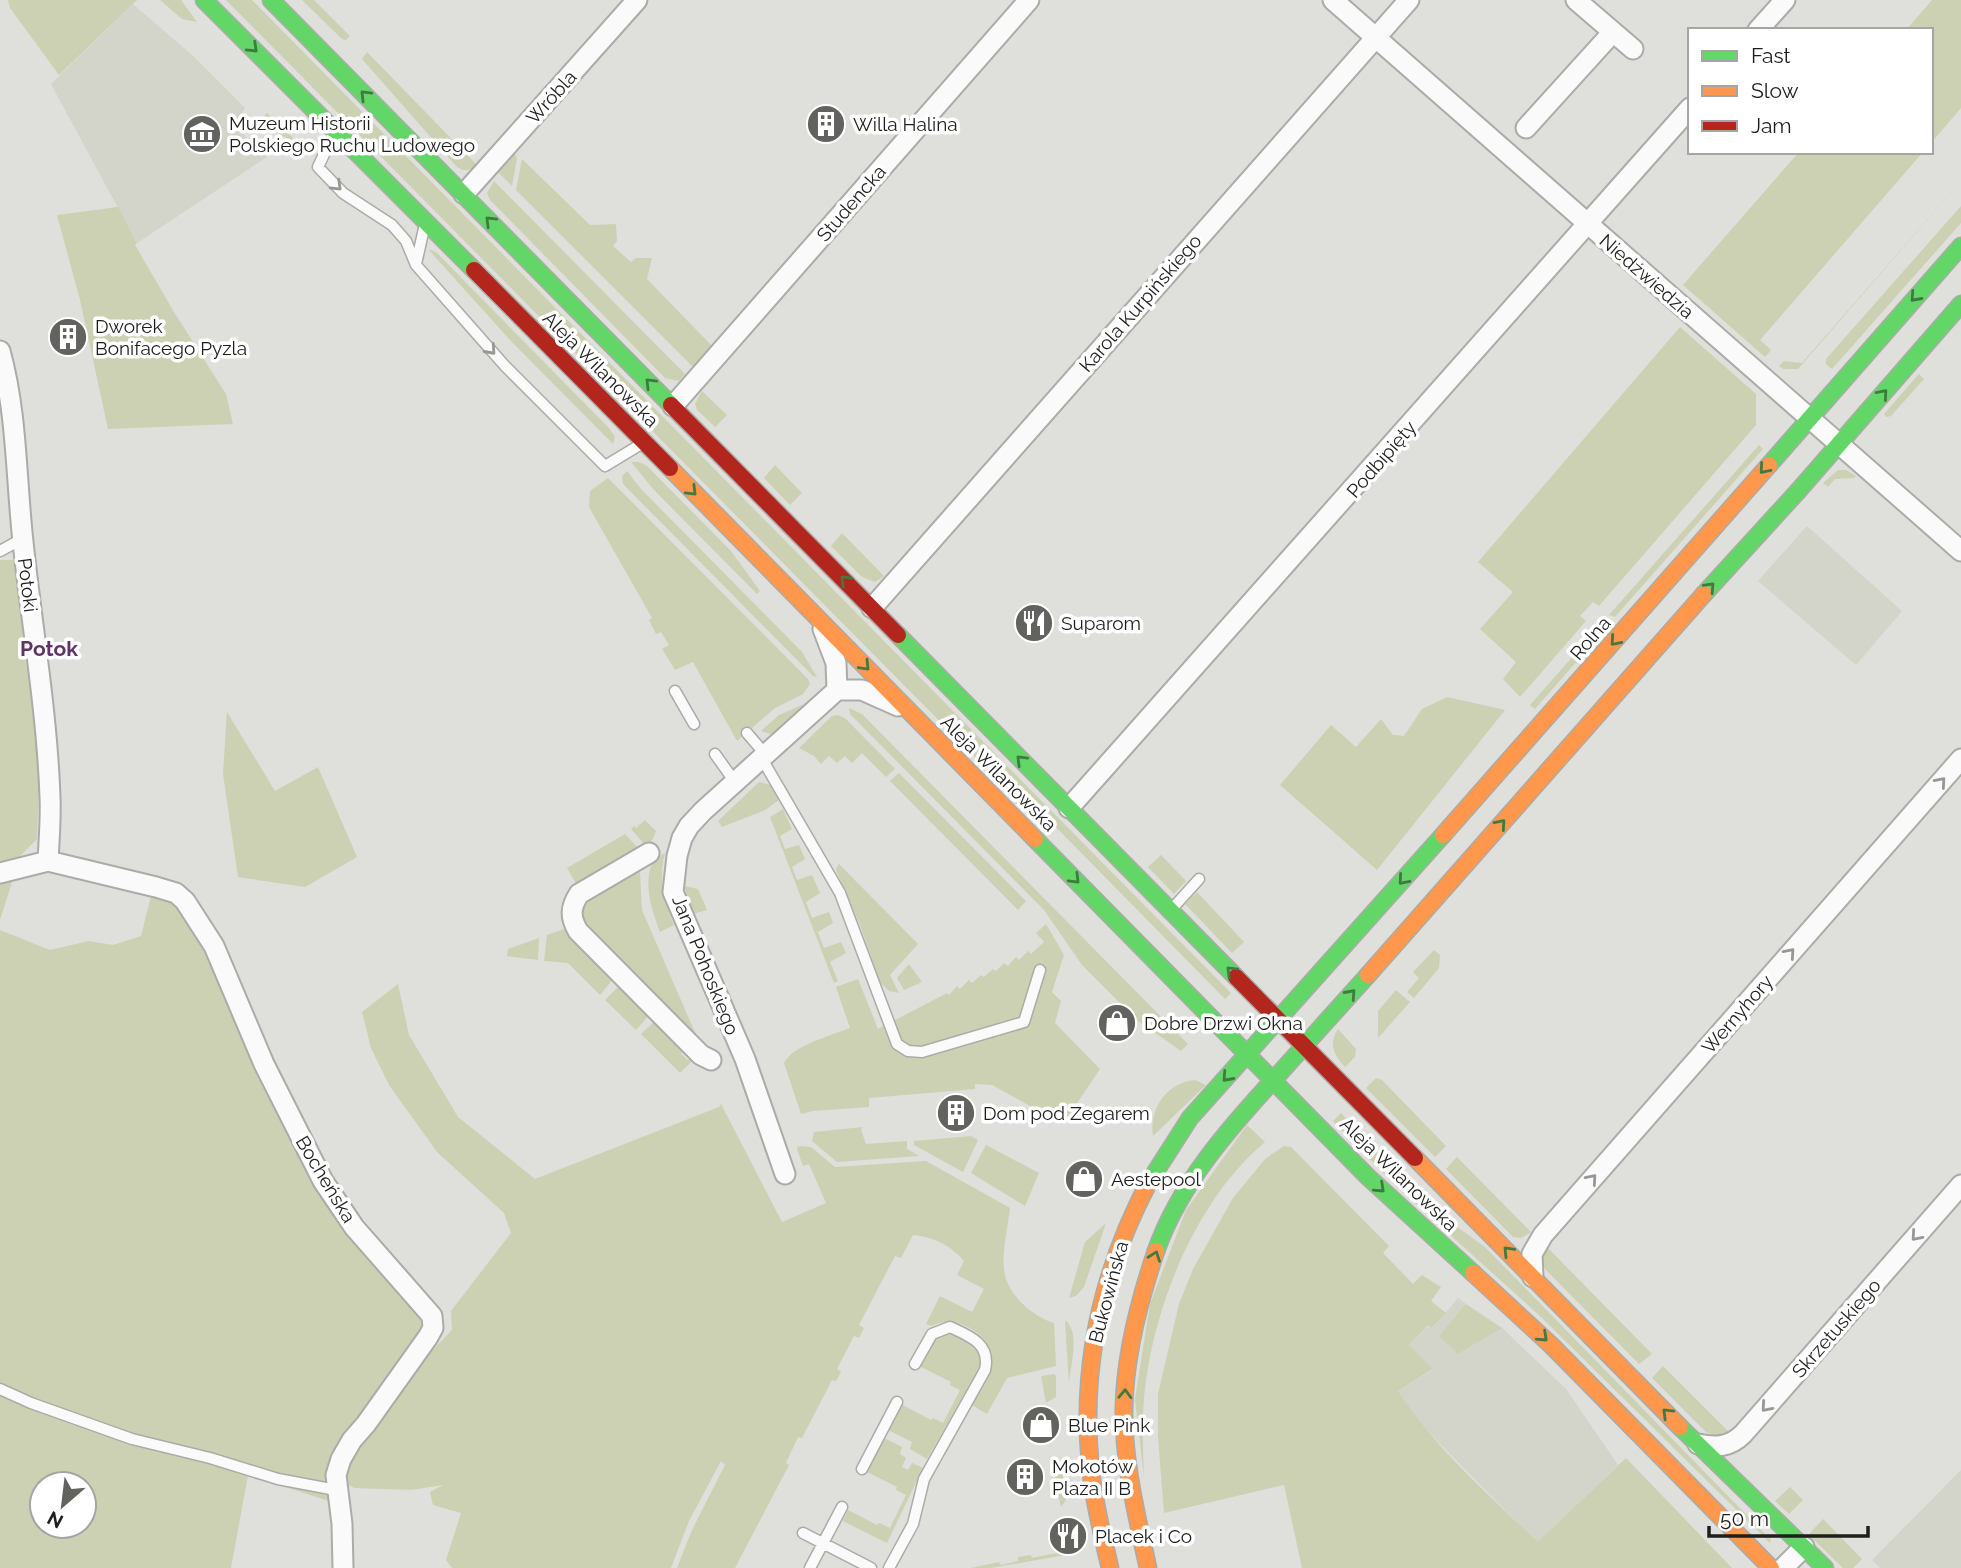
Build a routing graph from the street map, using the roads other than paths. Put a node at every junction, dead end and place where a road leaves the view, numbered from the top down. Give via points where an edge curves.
1 (204, 0) edge
2 (637, 0) edge
3 (1029, 0) edge
4 (1334, 0) edge
5 (1409, 0) edge
6 (1576, 0) edge
7 (1785, 0) edge
8 (277, 4) edge
9 (1760, 28) edge
10 (1613, 32) junction
11 (1376, 37) junction
12 (1633, 49) dead end
13 (1688, 110) edge
14 (1526, 128) dead end
15 (335, 130) junction
16 (464, 194) junction
17 (425, 220) junction
18 (1587, 225) junction
19 (1961, 246) edge
20 (416, 265) junction
21 (1961, 304) edge
22 (0, 351) edge
23 (673, 406) junction
24 (1809, 418) junction
25 (644, 442) junction
26 (1838, 445) junction
27 (22, 539) junction
28 (0, 551) edge
29 (1961, 551) edge
30 (872, 608) junction
31 (820, 621) junction
32 (837, 690) junction
33 (675, 691) dead end
34 (909, 712) junction
35 (694, 724) dead end
36 (747, 733) dead end
37 (715, 754) dead end
38 (763, 756) junction
39 (1961, 759) edge
40 (735, 782) junction
41 (1069, 808) junction
42 (649, 853) dead end
43 (48, 861) junction
44 (0, 873) edge
45 (1199, 879) dead end
46 (1170, 910) junction
47 (1040, 971) dead end
48 (1279, 1019) junction
49 (1305, 1045) junction
50 (1247, 1054) junction
51 (711, 1060) dead end
52 (1273, 1080) junction
53 (785, 1174) dead end
54 (1961, 1185) edge
55 (1533, 1277) junction
56 (915, 1364) dead end
57 (0, 1389) edge
58 (897, 1402) dead end
59 (1698, 1444) junction
60 (862, 1469) dead end
61 (337, 1490) junction
62 (842, 1507) dead end
63 (803, 1533) dead end
64 (823, 1543) junction
65 (1804, 1547) junction
66 (1147, 1563) edge
67 (343, 1568) edge
68 (810, 1568) edge
69 (872, 1568) edge
70 (889, 1568) edge
71 (1111, 1568) edge
72 (1771, 1568) edge
73 (1783, 1568) edge
74 (1825, 1568) edge

1 -> 15 main road, Aleja Wilanowska
2 - 16 street, Wróbla
3 - 23 street, Studencka
4 - 11 street, Niedźwiedzia
5 - 11 street, Karola Kurpińskiego
6 - 10 street
7 - 9 street
16 -> 8 main road, Aleja Wilanowska
10 - 12 street
10 - 14 street
11 - 18 street, Niedźwiedzia
11 - 30 street, Karola Kurpińskiego
13 - 18 street, Podbipięty
15 - 17 main road, Aleja Wilanowska
15 -> 20 lane via 318,167 343,193 392,225 406,241
23 -> 16 main road, Aleja Wilanowska
17 - 20 lane
17 - 25 main road, Aleja Wilanowska
18 - 24 street, Niedźwiedzia
18 - 41 street, Podbipięty
19 -> 24 main road, Rolna
20 -> 25 lane via 505,366 605,466
26 -> 21 main road
22 - 27 street, Potoki via 13,427
30 -> 23 main road, Aleja Wilanowska
24 - 26 street, Niedźwiedzia
24 -> 48 main road, Rolna
25 -> 31 main road, Aleja Wilanowska
26 - 29 street, Niedźwiedzia
49 -> 26 main road
27 - 28 lane
27 - 43 street, Potoki via 50,797
41 -> 30 main road, Aleja Wilanowska
31 - 32 street via 835,663
31 -> 34 main road, Aleja Wilanowska
32 - 34 street via 862,690
32 - 38 street, Jana Pohoskiego
33 - 35 lane
34 -> 50 main road, Aleja Wilanowska
36 - 38 lane
37 - 40 lane
38 - 40 street, Jana Pohoskiego
38 - 47 lane via 840,893 897,1044 922,1052 1024,1023
55 -> 39 street, Wernyhory via 1532,1254 1543,1235
40 - 53 street, Jana Pohoskiego via 682,838 673,892 745,1059
41 - 46 main road, Aleja Wilanowska
42 - 51 street via 579,894 572,920 701,1055
43 - 44 street
43 - 61 street, Bocheńska via 156,887 185,901 214,946 274,1086 323,1181 354,1227 432,1316 433,1328 418,1354 341,1459 335,1475
45 - 46 lane
48 -> 46 main road, Aleja Wilanowska
48 - 49 main road, Aleja Wilanowska
48 - 50 main road, Rolna
49 - 52 main road
55 -> 49 main road, Aleja Wilanowska
50 - 52 main road, Aleja Wilanowska
50 -> 71 main road, Bukowińska via 1190,1118 1148,1182 1120,1241 1099,1310 1089,1387 1089,1449
66 -> 52 main road, Bukowińska via 1129,1476 1124,1409 1141,1295 1159,1243 1185,1192 1217,1144
52 -> 72 main road, Aleja Wilanowska via 1368,1177 1551,1345
54 -> 59 street, Skrzetuskiego via 1737,1440 1723,1446
59 -> 55 main road, Aleja Wilanowska
56 - 70 lane via 932,1335 950,1327 973,1338 987,1356 985,1370 924,1479 913,1524
57 - 61 lane via 132,1440
58 - 60 lane
59 - 65 main road, Aleja Wilanowska
61 - 67 street, Bocheńska
62 - 64 lane
63 - 64 lane
64 - 68 lane
64 - 69 lane
65 - 73 street
65 - 74 main road, Aleja Wilanowska
66 - 71 street, Bukowińska

